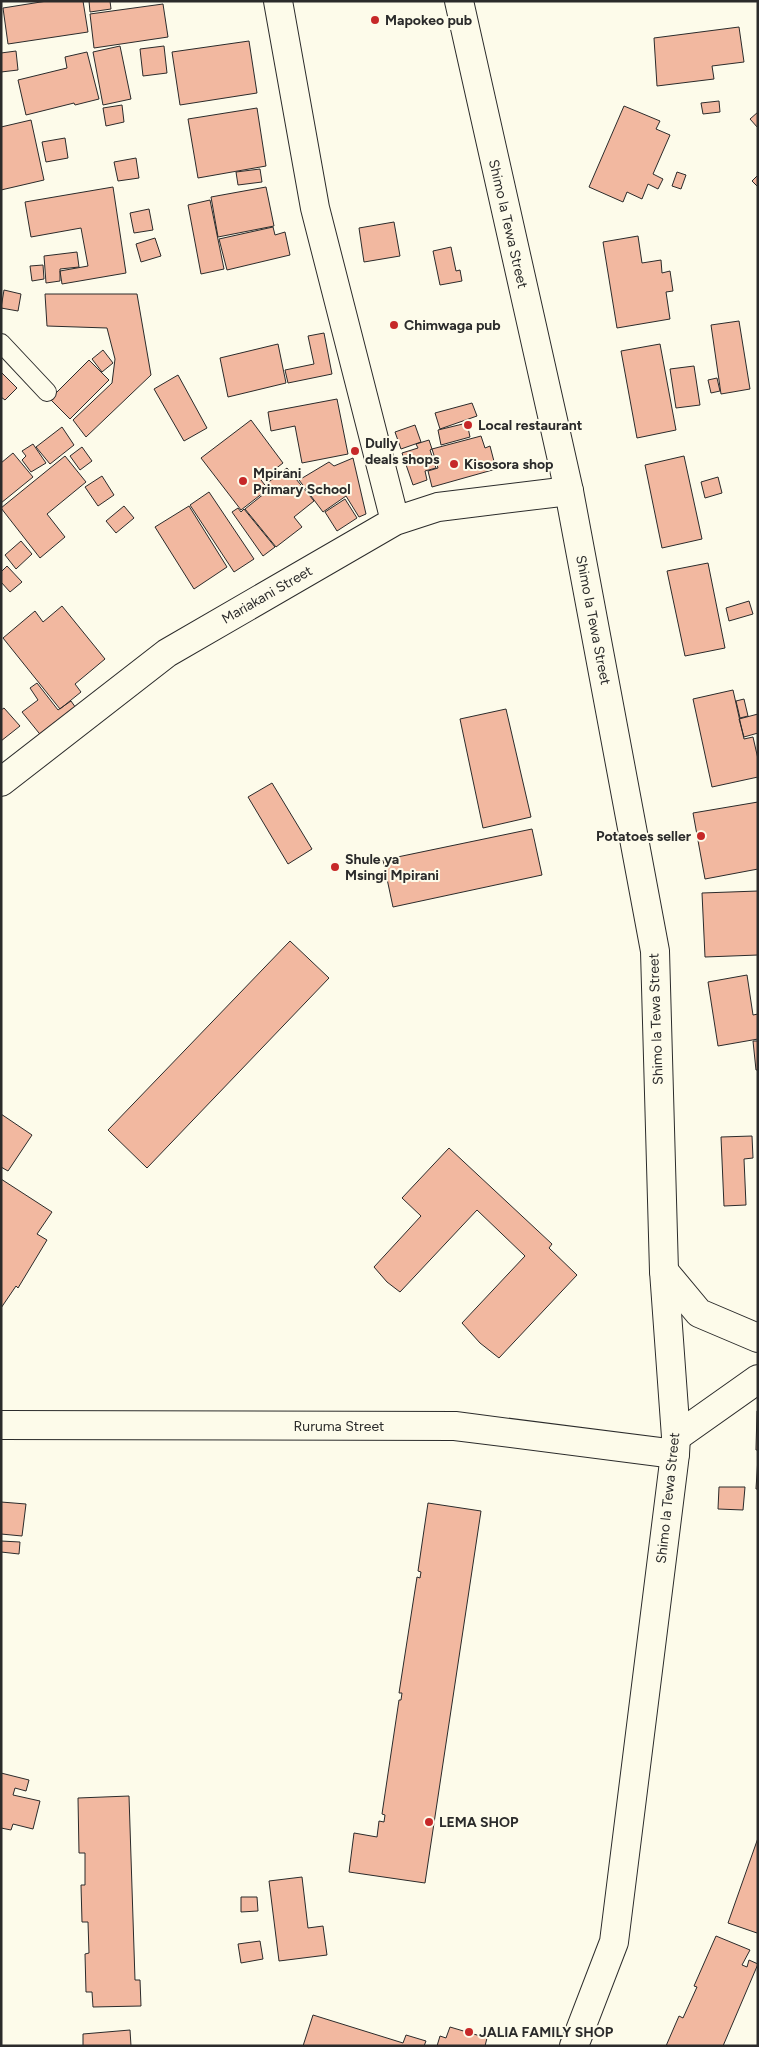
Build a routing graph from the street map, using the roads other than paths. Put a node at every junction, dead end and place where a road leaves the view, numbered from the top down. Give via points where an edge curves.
1 (278, 1) edge
2 (459, 1) edge
3 (1, 343) edge
4 (47, 392) dead end
5 (569, 491) junction
6 (396, 521) junction
7 (1, 782) edge
8 (664, 1271) junction
9 (758, 1338) edge
10 (758, 1379) edge
11 (1, 1425) edge
12 (675, 1446) junction
13 (574, 2046) edge

1 - 6 street via 315,208
2 - 5 street, Shimo la Tewa Street
3 - 4 lane
5 - 6 street, Mariakani Street via 438,507
5 - 8 street, Shimo la Tewa Street via 655,951
6 - 7 street, Mariakani Street via 167,653
8 - 9 street via 699,1313
8 - 12 street, Shimo la Tewa Street
10 - 12 street
11 - 12 street, Ruruma Street via 455,1426
12 - 13 street, Shimo la Tewa Street via 614,1942

